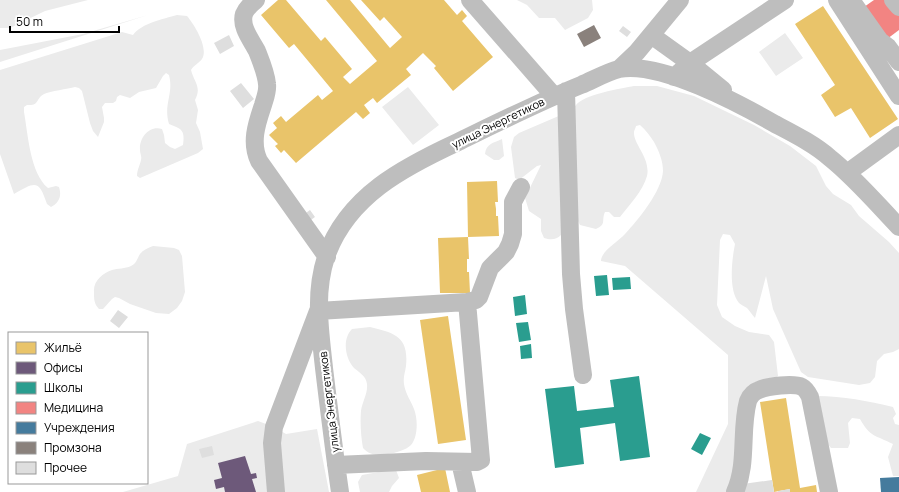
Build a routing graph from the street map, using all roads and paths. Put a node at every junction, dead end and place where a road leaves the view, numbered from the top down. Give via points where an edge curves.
1 (256, 0) edge
2 (470, 0) edge
3 (680, 0) edge
4 (785, 0) edge
5 (837, 0) edge
6 (851, 0) edge
7 (893, 0) edge
8 (899, 7) edge
9 (651, 35) junction
10 (899, 62) edge
11 (690, 63) junction
12 (619, 69) junction
13 (674, 77) junction
14 (560, 93) junction
15 (899, 96) edge
16 (739, 104) junction
17 (899, 135) edge
18 (847, 173) junction
19 (521, 187) dead end
20 (899, 227) edge
21 (327, 257) junction
22 (466, 302) junction
23 (318, 311) junction
24 (583, 375) dead end
25 (460, 462) junction
26 (336, 465) junction
27 (276, 492) edge
28 (340, 492) edge
29 (468, 492) edge
30 (735, 492) edge
31 (829, 492) edge

1 - 21 street via 244,15 246,32 256,50 267,83 266,98 254,137 255,154
2 - 14 street
3 - 9 street
4 - 11 street
5 - 15 street
6 - 10 street via 880,41
7 - 8 street
9 - 11 street
9 - 12 street
11 - 13 street
11 - 16 street
12 - 13 street, улица Энергетиков via 646,70
12 - 14 street, улица Энергетиков
13 - 16 street, улица Энергетиков
14 - 21 street, улица Энергетиков via 433,154 386,181 367,196 345,220 331,244
14 - 24 street via 571,274
16 - 18 street, улица Энергетиков via 811,144
17 - 18 street
18 - 20 street, улица Энергетиков
19 - 22 street via 513,202 513,234 510,244 506,252 490,268 479,297
21 - 23 street, улица Энергетиков via 319,292
22 - 23 street
22 - 25 street via 482,457 480,461
23 - 26 street, улица Энергетиков
23 - 27 street via 274,427 272,443
25 - 26 street
25 - 29 street
26 - 28 street, улица Энергетиков
30 - 31 street via 744,457 750,396 758,390 793,385 805,388 810,397

